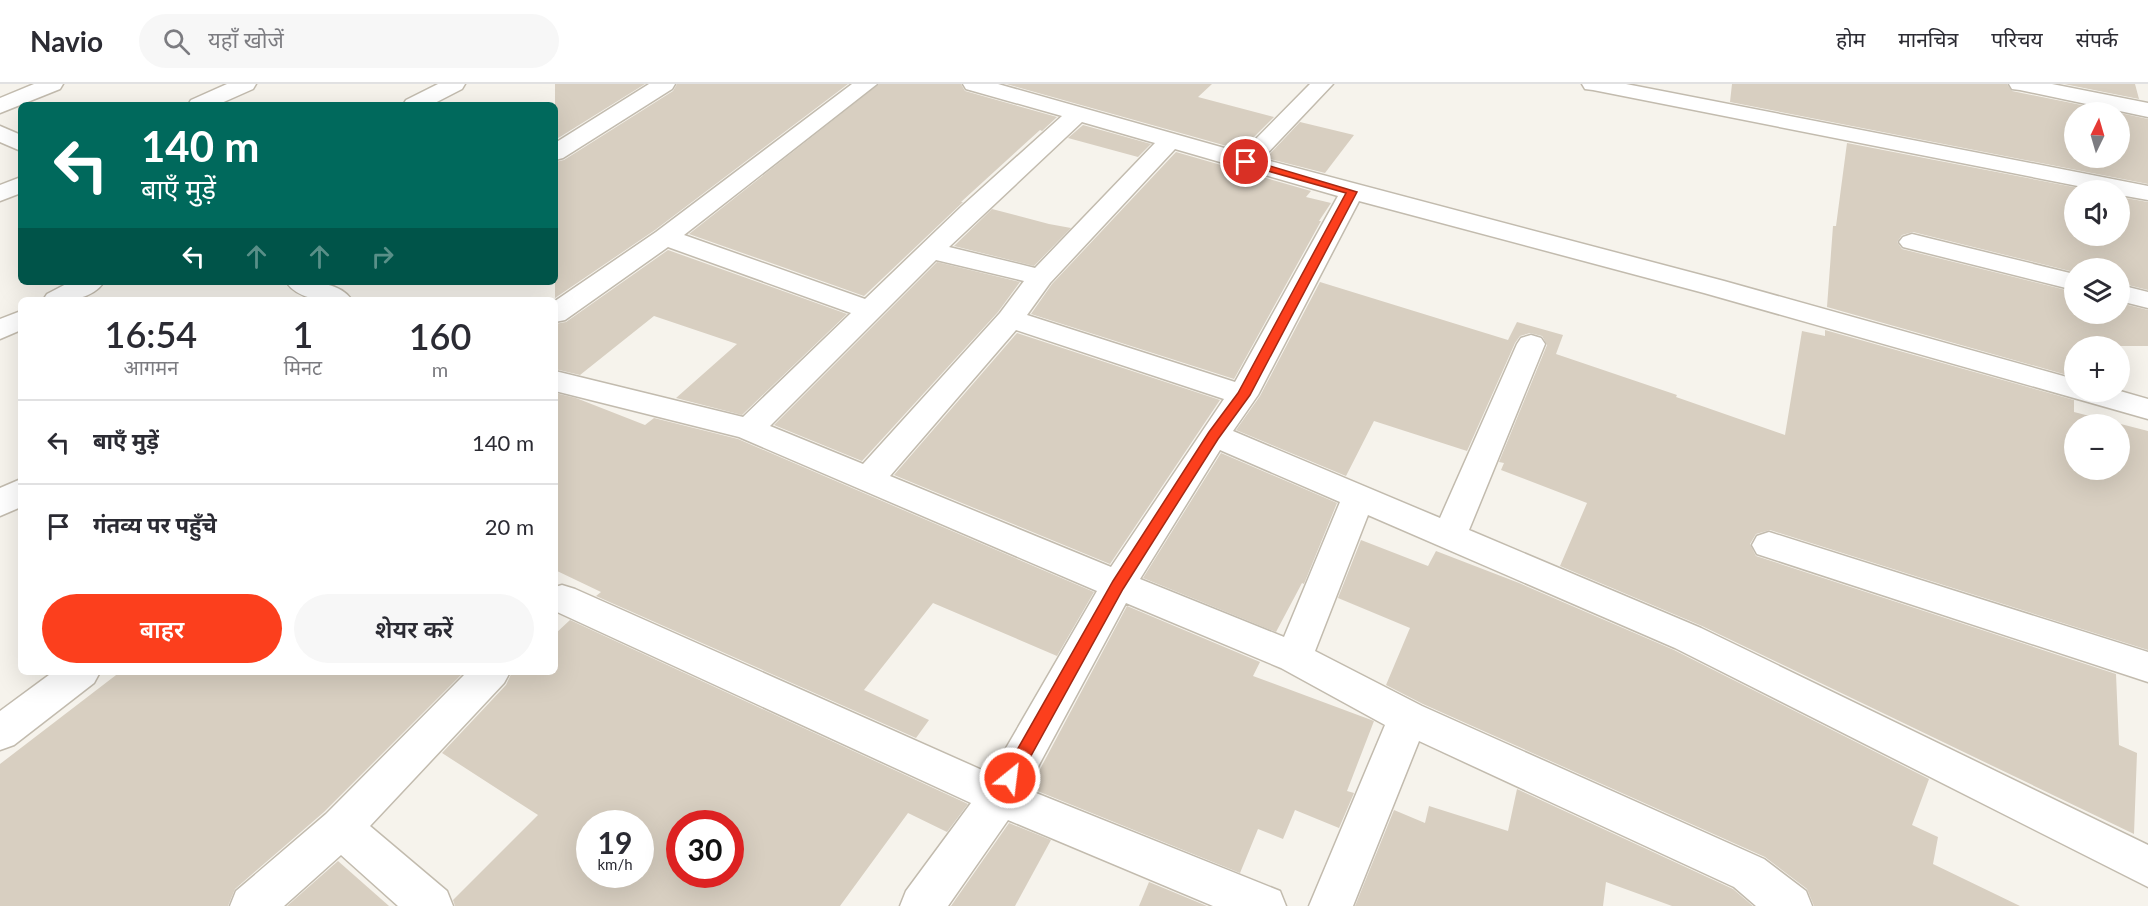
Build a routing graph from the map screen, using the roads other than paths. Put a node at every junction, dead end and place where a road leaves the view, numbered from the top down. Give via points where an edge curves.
1 (52, 84) edge
2 (245, 84) edge
3 (454, 84) edge
4 (664, 84) edge
5 (866, 84) edge
6 (974, 84) edge
7 (1322, 84) edge
8 (1593, 84) edge
9 (2020, 84) edge
10 (208, 102) edge
11 (420, 102) edge
12 (0, 106) edge
13 (2148, 110) edge
14 (1078, 113) junction
15 (0, 133) edge
16 (1171, 139) junction
17 (18, 142) edge
18 (558, 151) edge
19 (1246, 162) junction
20 (18, 185) edge
21 (1352, 192) junction
22 (2148, 193) edge
23 (0, 194) edge
24 (665, 237) junction
25 (1912, 242) dead end
26 (933, 251) junction
27 (1041, 278) junction
28 (2064, 280) edge
29 (84, 285) edge
30 (308, 285) edge
31 (336, 295) edge
32 (2130, 296) edge
33 (62, 297) edge
34 (2148, 300) edge
35 (869, 310) junction
36 (558, 312) edge
37 (1010, 319) junction
38 (18, 321) edge
39 (0, 330) edge
40 (1531, 344) dead end
41 (558, 382) edge
42 (2064, 386) edge
43 (1243, 395) junction
44 (2122, 402) edge
45 (2148, 409) edge
46 (749, 429) junction
47 (1214, 435) junction
48 (868, 480) junction
49 (18, 493) edge
50 (1359, 496) junction
51 (0, 504) edge
52 (1450, 536) junction
53 (1769, 545) dead end
54 (1118, 585) junction
55 (558, 600) edge
56 (1294, 657) junction
57 (2148, 667) edge
58 (77, 675) edge
59 (488, 675) edge
60 (1408, 718) junction
61 (0, 732) edge
62 (1000, 797) junction
63 (341, 828) junction
64 (2148, 867) edge
65 (252, 906) edge
66 (431, 906) edge
67 (922, 906) edge
68 (1264, 906) edge
69 (1331, 906) edge
70 (1790, 906) edge

1 - 12 street
2 - 10 street
3 - 11 street
4 - 18 street
5 - 24 street
6 - 14 street
7 - 19 street
8 - 22 street
9 - 13 street
14 - 16 street
14 - 26 street
15 - 17 street
16 - 19 street
16 - 27 street
19 - 21 street
20 - 23 street
21 - 42 street via 1714,287
21 - 43 street
24 - 35 street
24 - 36 street
25 - 28 street
26 - 27 street
26 - 35 street
27 - 37 street
29 - 33 street
30 - 31 street
32 - 34 street
35 - 46 street
37 - 43 street
37 - 48 street
38 - 39 street
40 - 52 street
41 - 46 street
43 - 47 street
44 - 45 street
46 - 48 street
47 - 50 street
47 - 54 street
48 - 54 street
49 - 51 street
50 - 52 street
50 - 56 street
52 - 64 street via 1689,638
53 - 57 street
54 - 56 street
54 - 62 street
55 - 62 street
56 - 60 street
58 - 61 street
59 - 63 street
60 - 69 street
60 - 70 street via 1749,873
62 - 67 street
62 - 68 street
63 - 65 street
63 - 66 street

